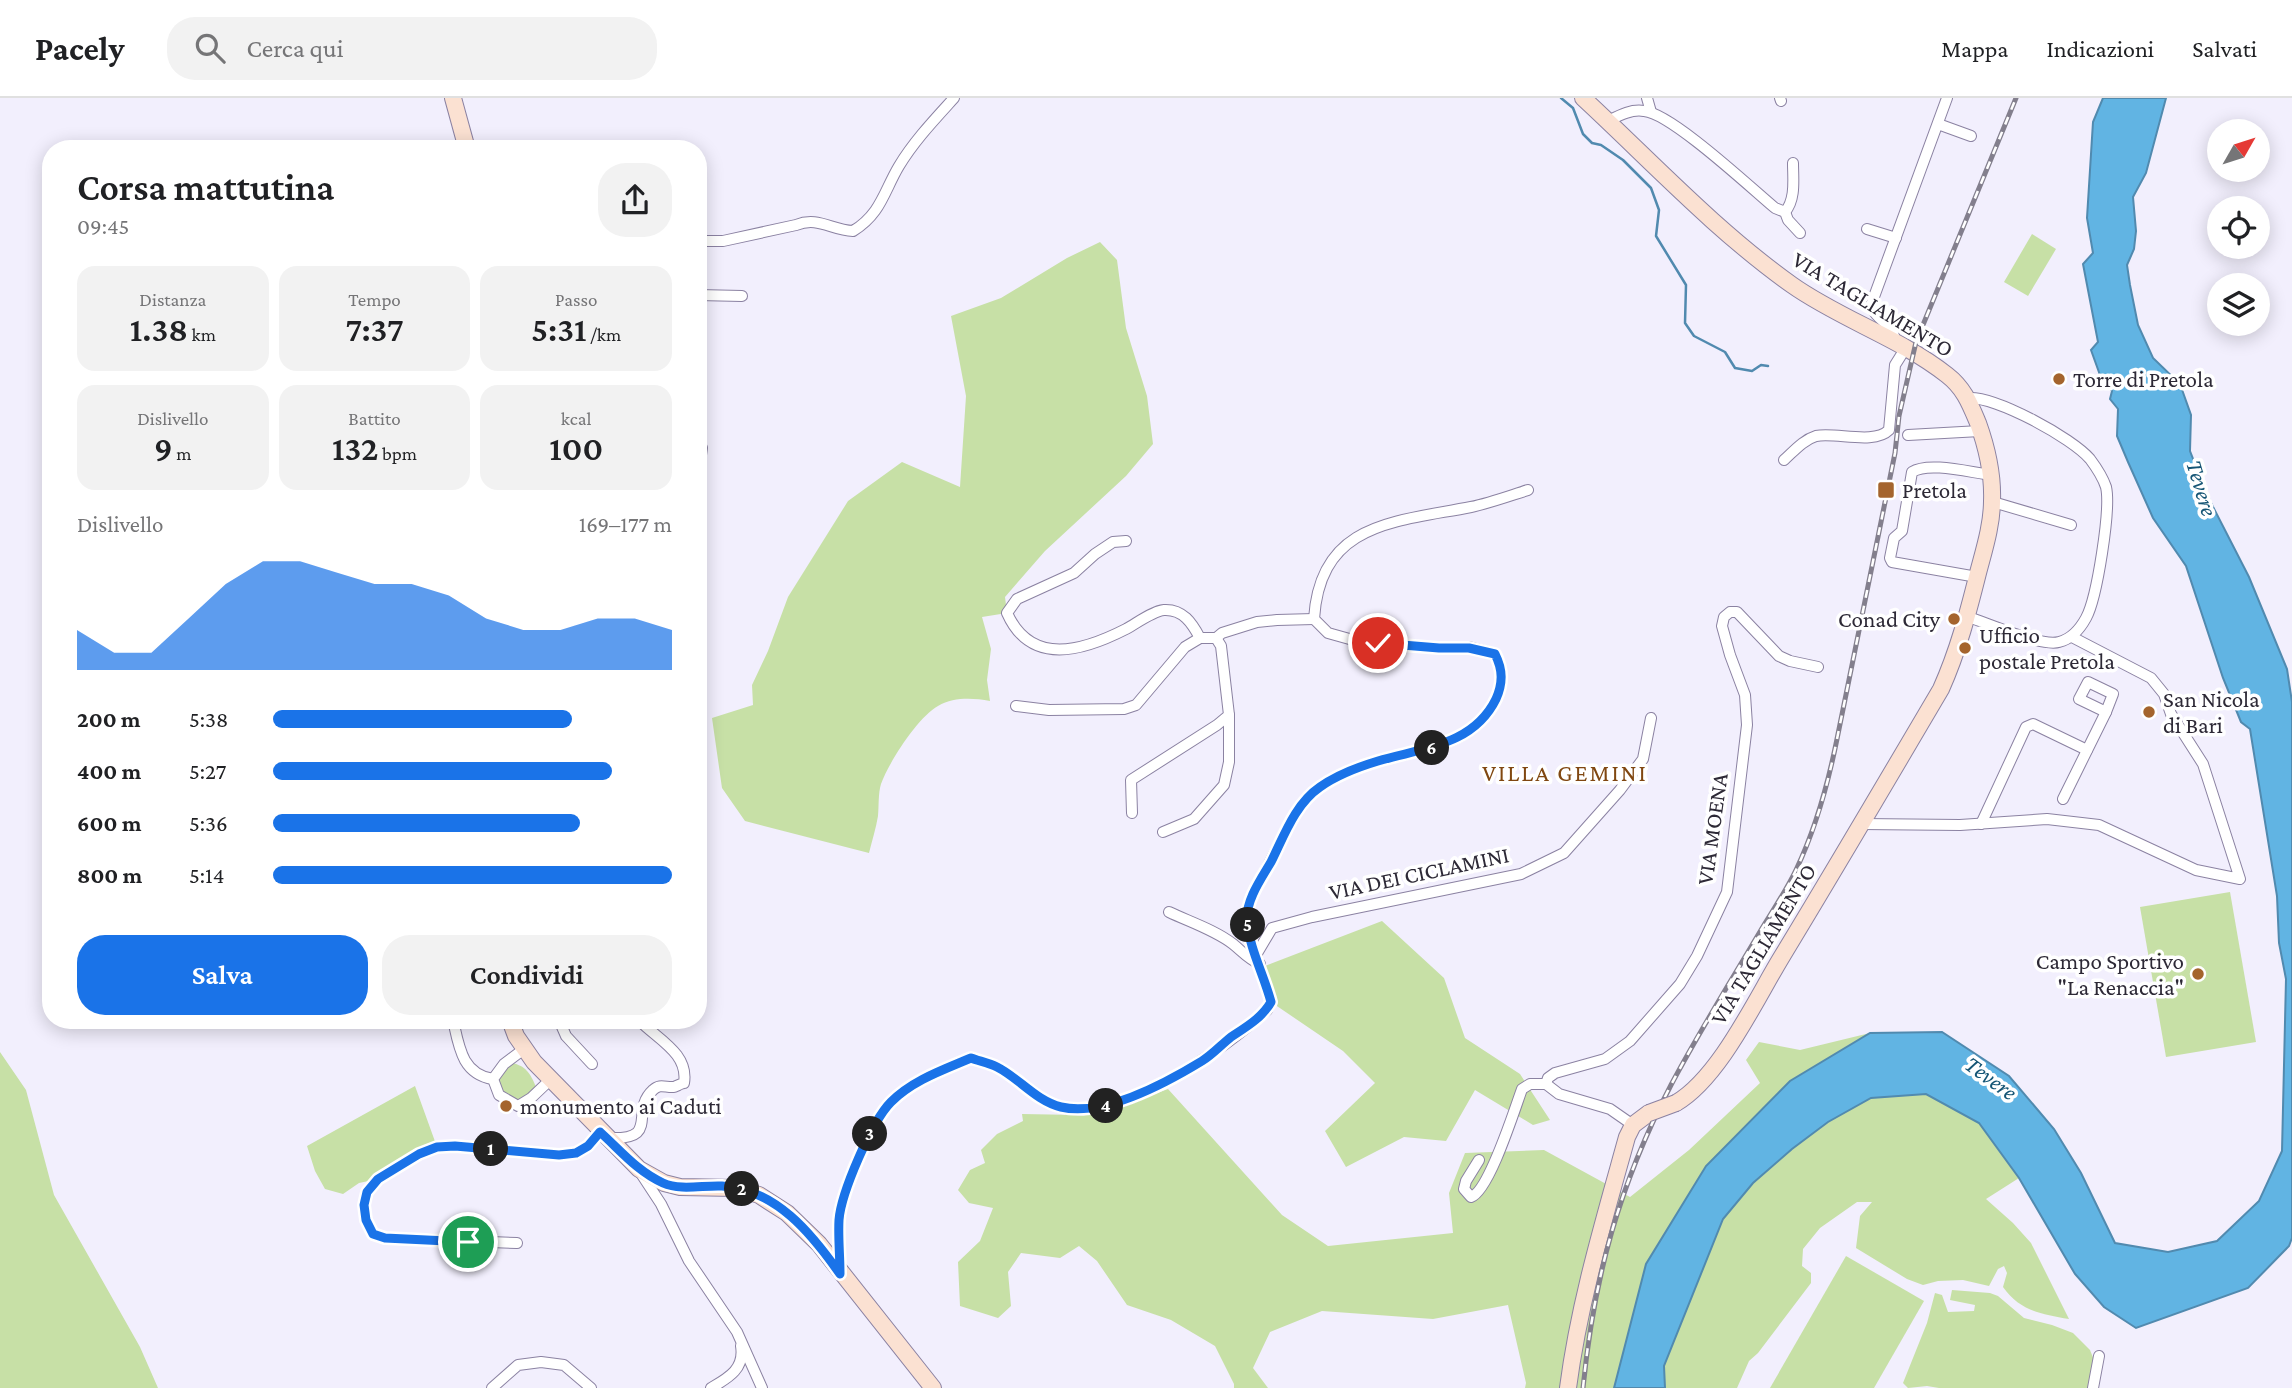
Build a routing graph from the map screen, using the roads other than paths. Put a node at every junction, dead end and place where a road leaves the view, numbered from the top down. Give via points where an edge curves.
1 (453, 98) edge
2 (954, 98) edge
3 (1583, 98) edge
4 (1647, 98) edge
5 (1947, 98) edge
6 (1651, 112) junction
7 (1608, 121) junction
8 (1938, 124) junction
9 (1972, 136) dead end
10 (465, 140) edge
11 (1793, 163) dead end
12 (1785, 212) junction
13 (1867, 229) dead end
14 (1800, 233) dead end
15 (1896, 238) junction
16 (707, 241) edge
17 (707, 295) edge
18 (742, 296) dead end
19 (1900, 346) junction
20 (1968, 398) junction
21 (1980, 431) junction
22 (1908, 435) dead end
23 (1784, 460) dead end
24 (1992, 475) junction
25 (1528, 490) dead end
26 (1993, 502) junction
27 (2071, 525) dead end
28 (1126, 541) dead end
29 (1977, 577) junction
30 (1968, 617) junction
31 (1314, 619) junction
32 (2072, 637) junction
33 (1200, 638) junction
34 (1216, 638) junction
35 (1818, 667) dead end
36 (1016, 706) dead end
37 (2106, 712) dead end
38 (1228, 715) junction
39 (1651, 718) dead end
40 (2087, 750) junction
41 (2063, 799) dead end
42 (1132, 813) dead end
43 (1862, 824) junction
44 (1981, 824) junction
45 (1163, 832) dead end
46 (1169, 912) dead end
47 (1258, 959) junction
48 (455, 1029) edge
49 (514, 1029) edge
50 (563, 1029) edge
51 (649, 1029) edge
52 (524, 1049) junction
53 (592, 1064) dead end
54 (493, 1079) junction
55 (551, 1079) junction
56 (1546, 1084) junction
57 (1633, 1125) junction
58 (604, 1135) junction
59 (1479, 1160) dead end
60 (639, 1170) junction
61 (517, 1242) dead end
62 (840, 1274) junction
63 (739, 1337) junction
64 (2099, 1356) dead end
65 (492, 1388) edge
66 (592, 1388) edge
67 (711, 1388) edge
68 (762, 1388) edge
69 (933, 1388) edge
70 (1568, 1388) edge
71 (2093, 1388) edge

1 - 10 street
2 - 16 street via 899,166 873,215 853,231 807,220
3 - 7 street, VIA TAGLIAMENTO
4 - 6 street
5 - 8 street
6 - 7 street via 1627,112
6 - 12 street via 1672,123
7 - 19 street, VIA TAGLIAMENTO via 1733,239 1794,286
8 - 9 street
8 - 15 street
11 - 12 street via 1792,198
12 - 14 street
13 - 15 street
15 - 19 street via 1871,305
17 - 18 street
19 - 20 street, VIA TAGLIAMENTO via 1957,383
19 - 23 street via 1886,434 1817,436
20 - 21 street, VIA TAGLIAMENTO
20 - 32 street via 2000,405 2047,427 2089,458 2106,487 2107,510 2093,600
21 - 22 street
21 - 24 street, VIA TAGLIAMENTO
24 - 26 street, VIA TAGLIAMENTO
24 - 29 street via 1935,467 1912,472 1902,531 1894,538 1890,558
25 - 31 street via 1402,520 1348,542 1320,579
26 - 27 street
26 - 29 street, VIA TAGLIAMENTO
28 - 33 street via 1113,542 1074,573 1017,599 1007,613 1014,628 1041,648 1060,650 1102,639 1162,610 1189,619
29 - 30 street, VIA TAGLIAMENTO
30 - 32 street via 2045,643
30 - 43 street, VIA TAGLIAMENTO via 1941,689
31 - 34 street via 1257,622
31 - 47 street via 1328,633 1353,640 1495,654 1501,666 1501,687 1491,709 1463,736 1342,774 1300,805 1251,899 1247,918
32 - 44 street via 2151,678 2164,694 2171,714 2203,764 2240,879 2196,870 2099,825 2047,819
33 - 34 street
33 - 36 street via 1185,647 1136,705 1067,710
34 - 38 street via 1221,646
35 - 56 street, VIA MOENA via 1779,656 1737,612 1724,617 1722,626 1745,695 1747,725 1727,892 1680,985 1630,1041 1605,1059 1555,1073
37 - 40 street
38 - 42 street via 1131,780
38 - 45 street via 1229,762 1224,785 1194,819
39 - 47 street, VIA DEI CICLAMINI via 1643,759 1564,853 1521,874 1272,928
40 - 41 street
40 - 44 street via 2032,724 2026,727
43 - 44 street
43 - 57 street, VIA TAGLIAMENTO, bridge via 1720,1059 1688,1096 1649,1112
46 - 47 street via 1226,940 1247,958
47 - 62 street via 1271,1002 1267,1010 1204,1060 1113,1104 1088,1110 1059,1107 997,1067 971,1058 915,1083 889,1103 868,1136 845,1193 839,1218
48 - 54 street via 468,1066 480,1077
49 - 52 street
50 - 53 street
51 - 58 street via 684,1064 684,1083 650,1091 636,1135 625,1139
52 - 54 street
52 - 55 street
54 - 55 street via 499,1095 517,1106
55 - 58 street
56 - 57 street via 1559,1094 1609,1109
56 - 59 street, VIA MOENA via 1522,1089 1488,1179 1471,1197 1464,1189
57 - 70 street via 1586,1288
58 - 60 street
58 - 61 street via 576,1153 559,1155 437,1147 378,1179 367,1192 366,1220 373,1234
60 - 62 street via 664,1184 723,1186 775,1203 805,1229
60 - 63 street via 689,1261
62 - 69 street
63 - 67 street via 741,1364
63 - 68 street
64 - 71 street
65 - 66 street via 518,1365 541,1362 564,1365

